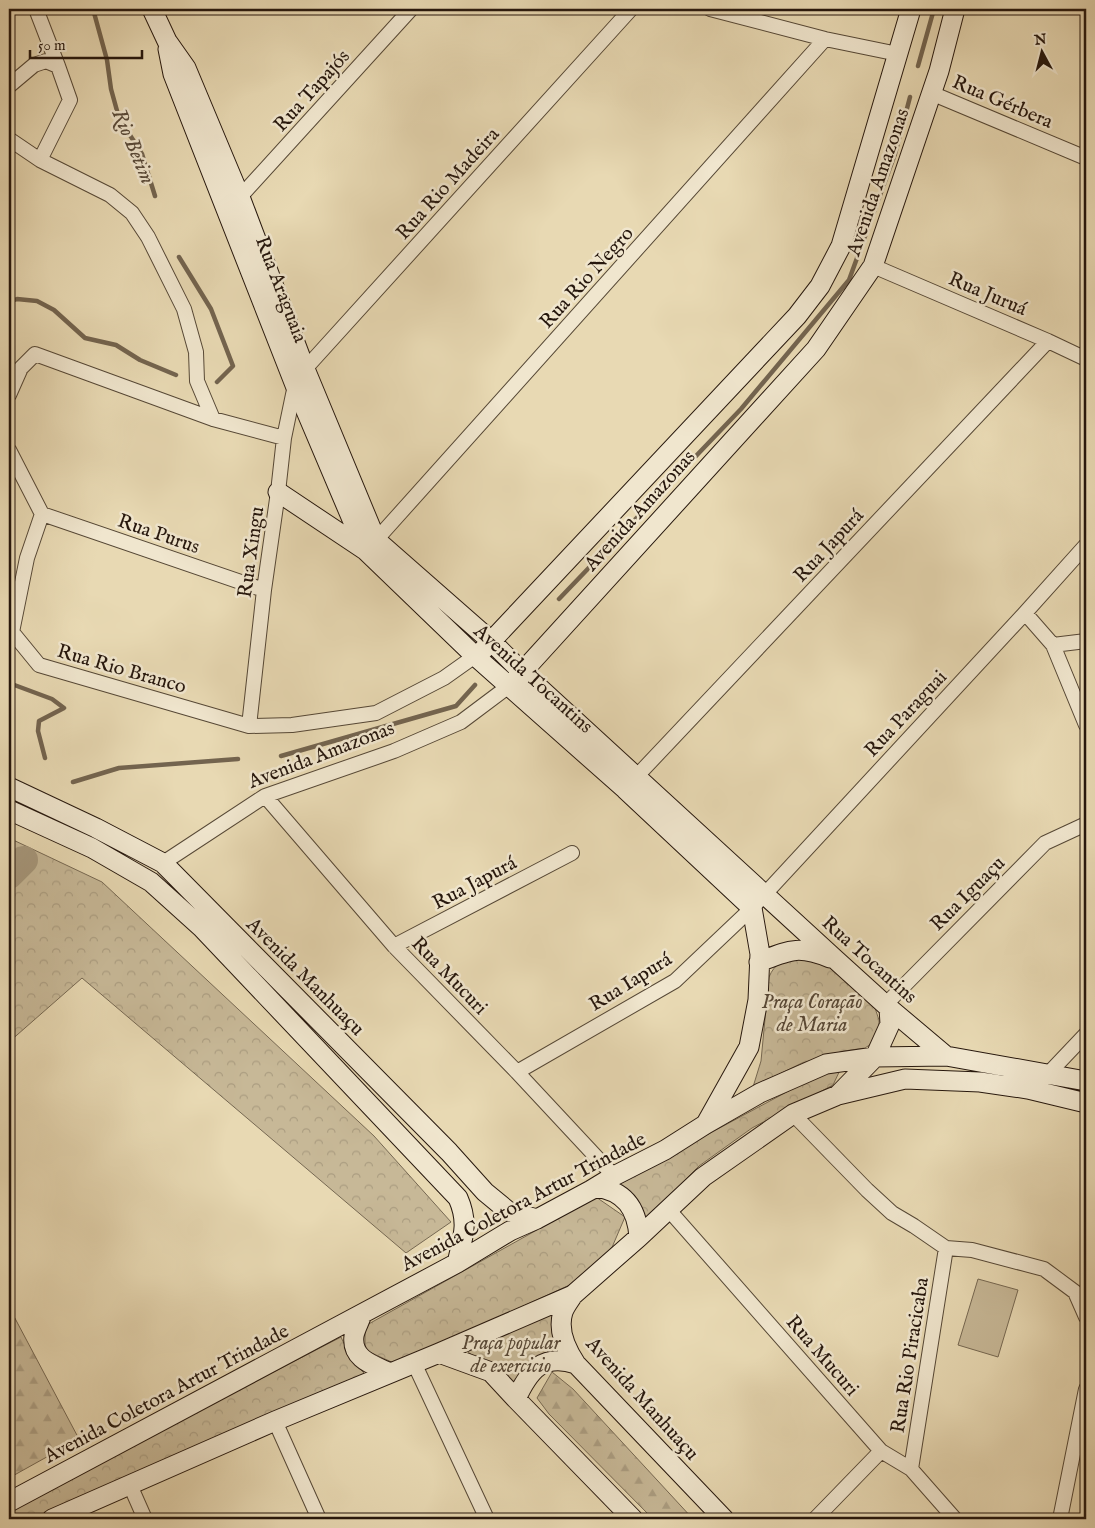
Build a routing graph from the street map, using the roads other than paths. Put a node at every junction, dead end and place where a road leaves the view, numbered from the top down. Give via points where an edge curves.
1 (36, 9) edge
2 (152, 9) edge
3 (411, 9) edge
4 (631, 9) edge
5 (710, 9) edge
6 (911, 9) edge
7 (956, 9) edge
8 (825, 39) junction
9 (167, 41) junction
10 (898, 54) junction
11 (58, 66) junction
12 (9, 86) edge
13 (931, 93) junction
14 (9, 139) edge
15 (1086, 158) edge
16 (40, 160) junction
17 (240, 197) junction
18 (873, 266) junction
19 (1048, 341) junction
20 (1086, 359) edge
21 (300, 377) junction
22 (9, 395) edge
23 (214, 419) junction
24 (284, 438) junction
25 (9, 450) edge
26 (278, 492) junction
27 (42, 514) junction
28 (370, 545) junction
29 (1086, 545) edge
30 (264, 590) junction
31 (1025, 614) junction
32 (492, 641) junction
33 (1086, 641) edge
34 (1053, 645) junction
35 (475, 656) junction
36 (522, 672) junction
37 (509, 686) junction
38 (1086, 724) edge
39 (249, 726) junction
40 (636, 777) junction
41 (14, 790) edge
42 (265, 796) junction
43 (13, 812) edge
44 (1086, 824) edge
45 (572, 853) dead end
46 (162, 863) junction
47 (758, 901) junction
48 (394, 946) junction
49 (836, 960) junction
50 (760, 962) junction
51 (888, 1006) junction
52 (1086, 1034) edge
53 (946, 1056) junction
54 (875, 1057) junction
55 (516, 1072) junction
56 (1049, 1074) junction
57 (1086, 1081) edge
58 (838, 1095) junction
59 (1086, 1103) edge
60 (793, 1114) junction
61 (706, 1124) junction
62 (614, 1176) junction
63 (596, 1187) junction
64 (668, 1209) junction
65 (537, 1219) junction
66 (639, 1237) junction
67 (946, 1248) junction
68 (458, 1263) junction
69 (573, 1295) junction
70 (362, 1314) junction
71 (1086, 1317) edge
72 (439, 1353) junction
73 (414, 1363) junction
74 (576, 1364) junction
75 (390, 1373) junction
76 (1086, 1389) edge
77 (516, 1399) junction
78 (275, 1421) junction
79 (881, 1451) junction
80 (911, 1469) junction
81 (130, 1485) junction
82 (9, 1502) edge
83 (52, 1519) edge
84 (145, 1519) edge
85 (319, 1519) edge
86 (487, 1519) edge
87 (633, 1519) edge
88 (724, 1519) edge
89 (815, 1519) edge
90 (955, 1519) edge
91 (1060, 1519) edge

1 - 11 street
2 - 9 street, Rua Araguaia
3 - 17 street, Rua Tapajós
4 - 21 street, Rua Rio Madeira
5 - 8 street
6 - 10 street, Avenida Amazonas
7 - 13 street, Avenida Amazonas
8 - 10 street
8 - 28 street, Rua Rio Negro
9 - 17 street, Rua Araguaia via 186,68
9 - 21 street, Rua Araguaia via 173,74
10 - 32 street, Avenida Amazonas via 840,246 820,286 797,316
11 - 12 street via 46,61 34,64
11 - 16 street via 70,100
13 - 15 street, Rua Gérbera
13 - 18 street, Avenida Amazonas
14 - 16 street
16 - 23 street via 110,195 132,214 148,237 184,309 196,352 196,382
17 - 21 street, Rua Araguaia
18 - 19 street, Rua Juruá
18 - 36 street, Avenida Amazonas via 816,349
19 - 20 street, Rua Juruá
19 - 40 street, Rua Japurá
21 - 24 street, Rua Xingu
21 - 28 street, Rua Araguaia
22 - 23 street via 21,368 35,354
23 - 24 street
24 - 26 street, Rua Xingu
25 - 27 street
26 - 28 street, Avenida Tocantins
26 - 30 street, Rua Xingu
27 - 30 street, Rua Purus
27 - 39 street, Rua Rio Branco via 27,558 12,632 39,665
28 - 32 street, Avenida Tocantins
28 - 35 street, Avenida Tocantins
29 - 31 street, Rua Paraguai
30 - 39 street, Rua Xingu
31 - 34 street
31 - 47 street, Rua Paraguai
32 - 35 street, Avenida Amazonas
32 - 36 street, Avenida Tocantins
33 - 34 street
34 - 38 street
35 - 37 street, Avenida Tocantins
35 - 39 street, Avenida Amazonas via 444,678 376,713 292,726
36 - 37 street, Avenida Amazonas
36 - 40 street, Avenida Tocantins
37 - 42 street, Avenida Amazonas via 462,722 394,751
37 - 47 street, Avenida Tocantins
40 - 47 street, Avenida Tocantins
41 - 46 street, Avenida Manhuaçu
42 - 46 street, Avenida Amazonas
42 - 48 street, Rua Mucuri
43 - 68 street, Avenida Manhuaçu via 92,848 151,882 202,928 458,1198 464,1211 465,1226
44 - 51 street, Rua Iguaçu via 1045,843
45 - 48 street, Rua Japurá
46 - 65 street, Avenida Manhuaçu via 485,1192 508,1211
47 - 49 street, Rua Tocantins
47 - 50 street
47 - 55 street, Rua Iapurá via 676,981
48 - 55 street, Rua Mucuri
49 - 50 street via 807,950 794,950
49 - 51 street, Rua Tocantins
50 - 61 street via 758,1000 749,1048
51 - 53 street, Rua Tocantins
51 - 54 street via 890,1024
52 - 56 street
53 - 54 street, Avenida Coletora Artur Trindade
53 - 56 street, Avenida Coletora Artur Trindade
54 - 58 street
54 - 61 street, Avenida Coletora Artur Trindade via 826,1064 760,1093
55 - 62 street, Rua Mucuri
56 - 57 street, Avenida Coletora Artur Trindade
58 - 59 street via 915,1079 980,1082
58 - 60 street
60 - 64 street via 703,1177
60 - 67 street via 892,1214
61 - 62 street, Avenida Coletora Artur Trindade
62 - 63 street, Avenida Coletora Artur Trindade
63 - 65 street, Avenida Coletora Artur Trindade
63 - 66 street via 618,1193 630,1205 638,1224
64 - 66 street
64 - 79 street, Rua Mucuri
65 - 68 street, Avenida Coletora Artur Trindade via 510,1231
66 - 69 street
67 - 71 street via 972,1250 1044,1270 1075,1292
67 - 80 street, Rua Rio Piracicaba
68 - 70 street, Avenida Coletora Artur Trindade
69 - 72 street
69 - 74 street, Avenida Manhuaçu via 563,1312 561,1327 563,1340
70 - 75 street via 354,1336 354,1347 363,1360
70 - 82 street, Avenida Coletora Artur Trindade
72 - 73 street
72 - 77 street via 491,1372
73 - 75 street
73 - 86 street
74 - 77 street via 565,1360 545,1362 525,1379
74 - 88 street, Avenida Manhuaçu
75 - 78 street
76 - 91 street
77 - 87 street
78 - 81 street
78 - 85 street
79 - 80 street, Rua Mucuri
79 - 89 street
80 - 90 street, Rua Mucuri
81 - 83 street
81 - 84 street

